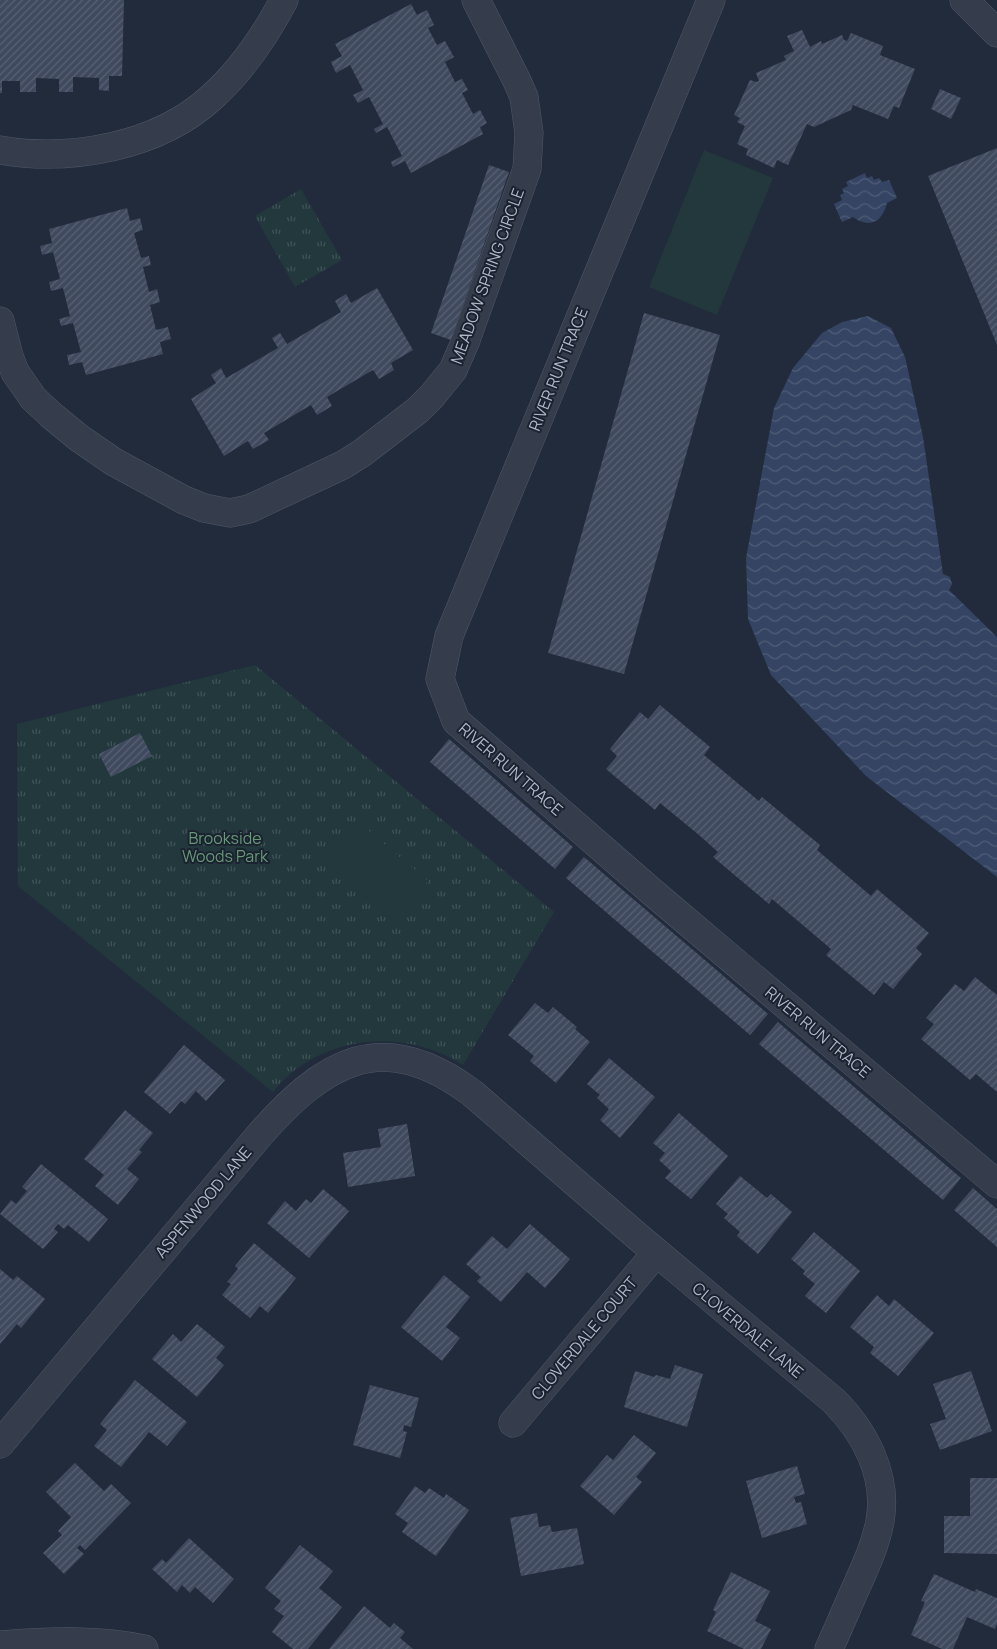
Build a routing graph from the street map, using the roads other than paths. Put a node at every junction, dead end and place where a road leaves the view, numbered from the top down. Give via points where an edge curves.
1 (284, 0) edge
2 (476, 0) edge
3 (711, 0) edge
4 (969, 2) edge
5 (997, 33) edge
6 (0, 150) edge
7 (0, 321) edge
8 (456, 1082) joint
9 (997, 1184) edge
10 (656, 1253) junction
11 (513, 1423) dead end
12 (0, 1444) edge
13 (0, 1645) edge
14 (144, 1649) edge
15 (829, 1649) edge

1 - 6 street via 233,76 210,99 180,120 141,137 93,150 47,155
2 - 7 street, MEADOW SPRING CIRCLE via 524,97 529,133 527,169 453,370 418,410 362,453 249,509 230,513 204,508 114,462 51,415 20,381 9,356
3 - 9 street, RIVER RUN TRACE via 448,636 440,679 456,721
4 - 5 street
8 - 10 street, CLOVERDALE LANE
8 - 12 street, ASPENWOOD LANE via 417,1062 382,1058 364,1059 342,1066 308,1086 272,1121
10 - 11 street, CLOVERDALE COURT
10 - 15 street, CLOVERDALE LANE via 834,1401 868,1448 879,1478 880,1521 876,1540
13 - 14 street via 86,1641

